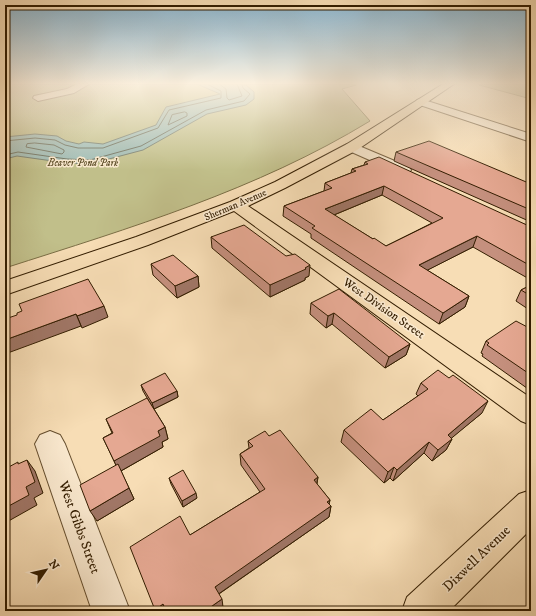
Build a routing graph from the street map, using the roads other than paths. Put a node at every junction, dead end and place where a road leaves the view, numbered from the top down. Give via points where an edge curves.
1 (405, 113) edge
2 (454, 113) edge
3 (531, 138) edge
4 (352, 147) junction
5 (416, 176) edge
6 (236, 205) junction
7 (5, 288) edge
8 (531, 413) edge
9 (50, 444) dead end
10 (531, 506) edge
11 (111, 611) edge
12 (421, 611) edge

1 - 4 main road, Sherman Avenue
2 - 3 street
4 - 5 street
4 - 6 main road, Sherman Avenue
6 - 7 main road, Sherman Avenue
6 - 8 main road, West Division Street
9 - 11 street, West Gibbs Street
10 - 12 main road, Dixwell Avenue

